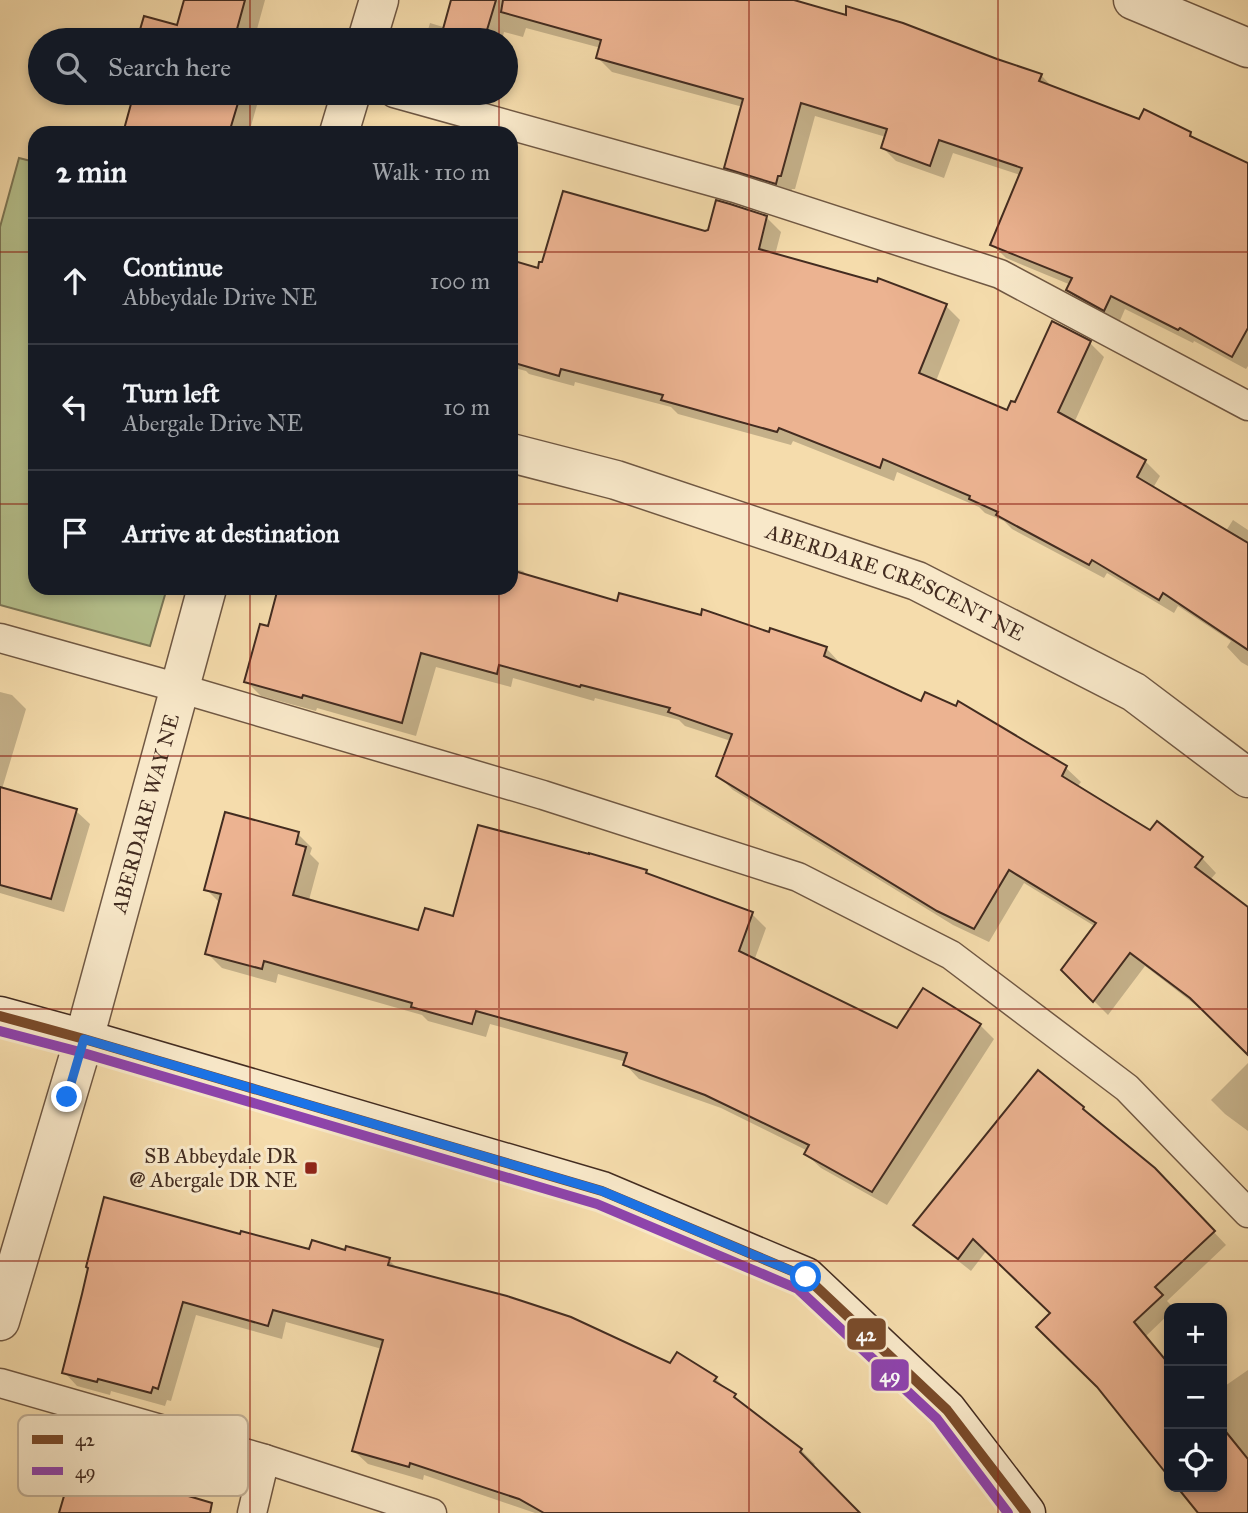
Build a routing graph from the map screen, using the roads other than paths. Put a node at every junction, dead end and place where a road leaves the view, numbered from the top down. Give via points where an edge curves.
1 (379, 0) edge
2 (1133, 0) edge
3 (371, 28) edge
4 (1248, 48) edge
5 (347, 105) edge
6 (437, 105) edge
7 (341, 126) edge
8 (512, 126) edge
9 (518, 128) edge
10 (1248, 406) edge
11 (518, 455) edge
12 (206, 595) edge
13 (0, 638) edge
14 (179, 688) junction
15 (1248, 778) edge
16 (0, 1016) edge
17 (84, 1039) junction
18 (1248, 1213) edge
19 (0, 1321) edge
20 (0, 1383) edge
21 (112, 1415) edge
22 (248, 1454) edge
23 (265, 1459) junction
24 (252, 1513) edge
25 (432, 1513) edge
26 (1026, 1513) edge

1 - 3 street
2 - 4 street
5 - 7 street
6 - 8 lane
9 - 10 lane via 734,188 1000,274
11 - 15 street, ABERDARE CRESCENT NE via 616,480 917,581 1134,692
12 - 14 street, ABERDARE WAY NE
13 - 14 lane
14 - 17 street, ABERDARE WAY NE
14 - 18 lane via 543,795 798,877 951,955 1126,1088
16 - 17 street
17 - 19 street, ABERDARE WAY NE
17 - 26 street via 602,1191 806,1277 947,1410
20 - 21 lane
22 - 23 lane
23 - 24 lane
23 - 25 lane

